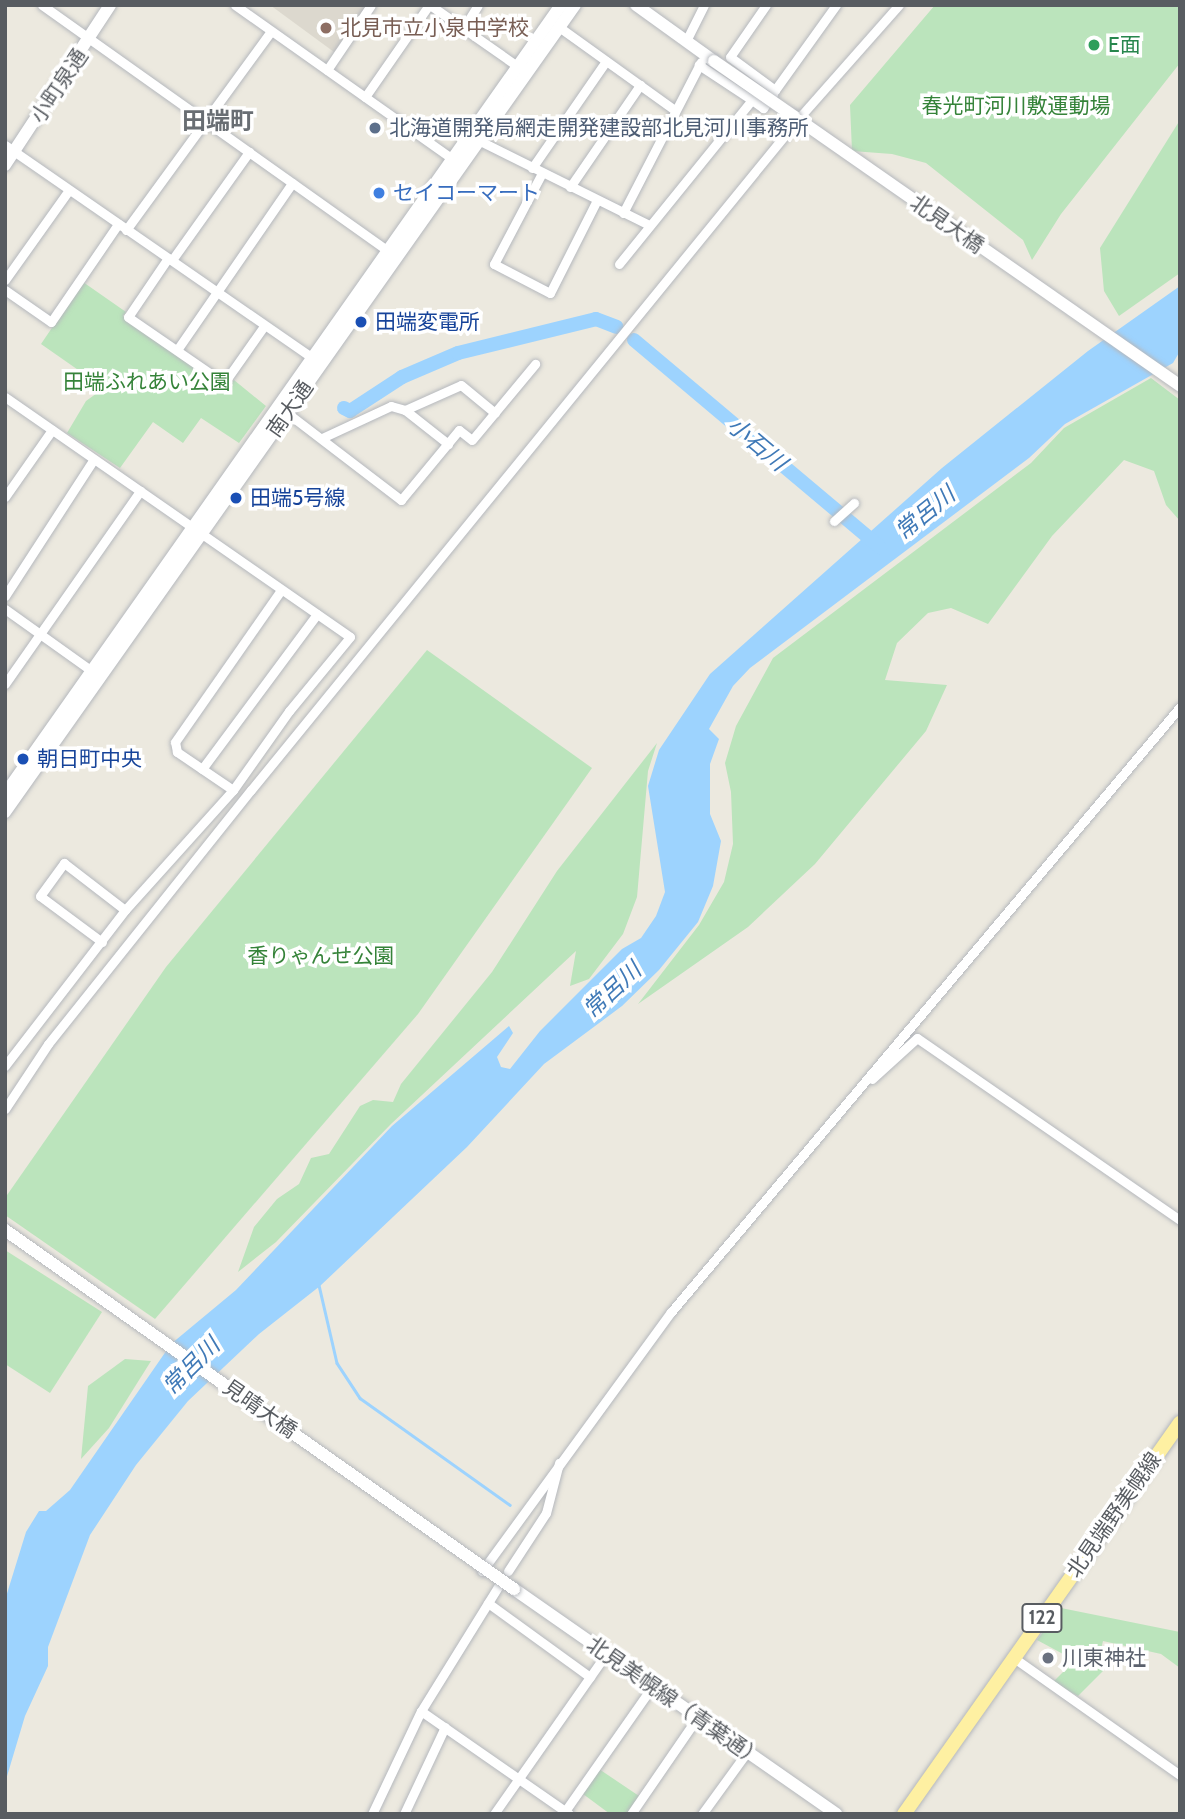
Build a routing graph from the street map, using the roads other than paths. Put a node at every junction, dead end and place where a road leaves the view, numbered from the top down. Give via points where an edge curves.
1 (42, 5) edge
2 (110, 5) edge
3 (235, 5) edge
4 (371, 5) edge
5 (429, 5) edge
6 (478, 5) edge
7 (561, 5) edge
8 (575, 5) edge
9 (704, 5) edge
10 (766, 5) edge
11 (836, 5) edge
12 (899, 5) edge
13 (643, 7) edge
14 (559, 27) junction
15 (463, 29) junction
16 (271, 31) junction
17 (91, 40) junction
18 (686, 41) junction
19 (706, 60) junction
20 (606, 61) junction
21 (327, 70) junction
22 (523, 70) junction
23 (640, 85) junction
24 (775, 90) junction
25 (365, 97) junction
26 (752, 100) junction
27 (673, 109) junction
28 (798, 119) junction
29 (206, 121) junction
30 (475, 138) junction
31 (10, 148) edge
32 (248, 152) junction
33 (458, 162) junction
34 (5, 165) edge
35 (532, 168) junction
36 (542, 173) junction
37 (292, 183) junction
38 (570, 187) junction
39 (69, 190) junction
40 (597, 200) junction
41 (623, 213) junction
42 (649, 225) junction
43 (122, 227) junction
44 (393, 254) junction
45 (170, 259) junction
46 (619, 264) dead end
47 (5, 280) edge
48 (5, 290) edge
49 (216, 291) junction
50 (264, 326) junction
51 (177, 350) junction
52 (317, 361) junction
53 (535, 364) dead end
54 (1180, 386) edge
55 (5, 397) edge
56 (283, 410) junction
57 (405, 410) junction
58 (495, 413) junction
59 (52, 430) junction
60 (322, 438) junction
61 (448, 444) junction
62 (94, 459) junction
63 (139, 491) junction
64 (5, 497) edge
65 (854, 503) dead end
66 (834, 521) dead end
67 (197, 531) junction
68 (281, 590) junction
69 (5, 596) edge
70 (5, 609) edge
71 (317, 614) junction
72 (40, 634) junction
73 (96, 674) junction
74 (5, 684) edge
75 (1180, 707) edge
76 (202, 769) junction
77 (233, 790) junction
78 (5, 794) edge
79 (5, 813) edge
80 (125, 911) junction
81 (102, 942) junction
82 (7, 1060) edge
83 (863, 1082) junction
84 (5, 1109) edge
85 (1180, 1220) edge
86 (5, 1230) edge
87 (1180, 1423) edge
88 (559, 1462) junction
89 (508, 1571) dead end
90 (481, 1573) dead end
91 (498, 1587) dead end
92 (514, 1589) joint
93 (488, 1603) junction
94 (606, 1654) junction
95 (1014, 1658) junction
96 (590, 1676) junction
97 (652, 1686) junction
98 (421, 1711) junction
99 (697, 1718) junction
100 (445, 1727) junction
101 (747, 1752) junction
102 (1180, 1775) edge
103 (519, 1779) junction
104 (566, 1813) edge
105 (372, 1814) edge
106 (404, 1814) edge
107 (494, 1814) edge
108 (631, 1814) edge
109 (702, 1814) edge
110 (836, 1814) edge
111 (904, 1814) edge

1 - 17 street
2 - 17 street, 小町泉通
3 - 16 street
4 - 21 street
5 - 15 street
5 - 25 street
6 - 15 street
7 - 22 street, 南大通
8 - 14 street, 南大通
9 - 18 street
10 - 24 street via 730,57
11 - 24 street
12 - 28 street
13 - 18 street, 北見大橋
14 - 20 street
14 - 22 street, 南大通
15 - 22 street
16 - 21 street
16 - 29 street
17 - 29 street
17 - 31 street, 小町泉通
18 - 19 street, 北見大橋
19 - 26 street
19 - 27 street
19 - 28 street, 北見大橋, bridge
20 - 23 street
20 - 35 street
21 - 25 street
22 - 30 street, 南大通
23 - 27 street
23 - 38 street
24 - 26 street via 763,108
25 - 33 street
26 - 42 street
27 - 41 street
28 - 54 street, 北見大橋
28 - 84 street via 112,962
29 - 32 street
29 - 43 street
30 - 33 street, 南大通
30 - 35 street
31 - 34 street, 小町泉通
31 - 39 street
32 - 37 street
32 - 45 street
33 - 44 street, 南大通
35 - 36 street
36 - 38 street
36 - 40 street via 494,264 550,293
37 - 44 street
37 - 49 street
38 - 40 street
39 - 43 street
39 - 47 street
40 - 41 street
41 - 42 street
42 - 46 street
43 - 45 street
43 - 48 street via 51,322
44 - 52 street, 南大通
45 - 49 street
45 - 51 street via 128,317
49 - 50 street
49 - 51 street
50 - 51 street via 224,383
50 - 52 street
52 - 56 street, 南大通
53 - 58 street
55 - 59 street
56 - 60 street
56 - 67 street, 南大通
57 - 58 street via 461,385
57 - 60 street via 391,406
57 - 61 street
58 - 61 street via 472,440 459,430
59 - 62 street
59 - 64 street
60 - 61 street via 401,500
62 - 63 street
62 - 69 street
63 - 67 street
63 - 72 street
65 - 66 street
67 - 68 street
67 - 73 street, 南大通
68 - 71 street
68 - 76 street via 175,742 177,752
70 - 72 street
71 - 76 street
71 - 77 street via 350,638 289,711
72 - 73 street
72 - 74 street
73 - 78 street, 南大通
73 - 79 street, 南大通
75 - 83 street
76 - 77 street
77 - 80 street
80 - 81 street
80 - 81 street via 64,863 40,896
81 - 82 street
83 - 85 street via 917,1038
83 - 88 street via 679,1302
86 - 92 street, 見晴大橋, bridge
87 - 95 main road, 北見端野美幌線 / 122
88 - 89 street via 546,1513
88 - 90 street
91 - 93 street
92 - 94 street, 北見美幌線（青葉通）
93 - 96 street
93 - 98 street
94 - 96 street
94 - 97 street, 北見美幌線（青葉通）
95 - 102 street
95 - 111 main road, 北見端野美幌線 / 122
96 - 103 street
97 - 99 street, 北見美幌線（青葉通）
97 - 104 street
98 - 100 street
98 - 105 street
99 - 101 street, 北見美幌線（青葉通）
99 - 108 street
100 - 103 street
100 - 106 street
101 - 109 street
101 - 110 street, 北見美幌線（青葉通）
103 - 104 street
103 - 107 street

